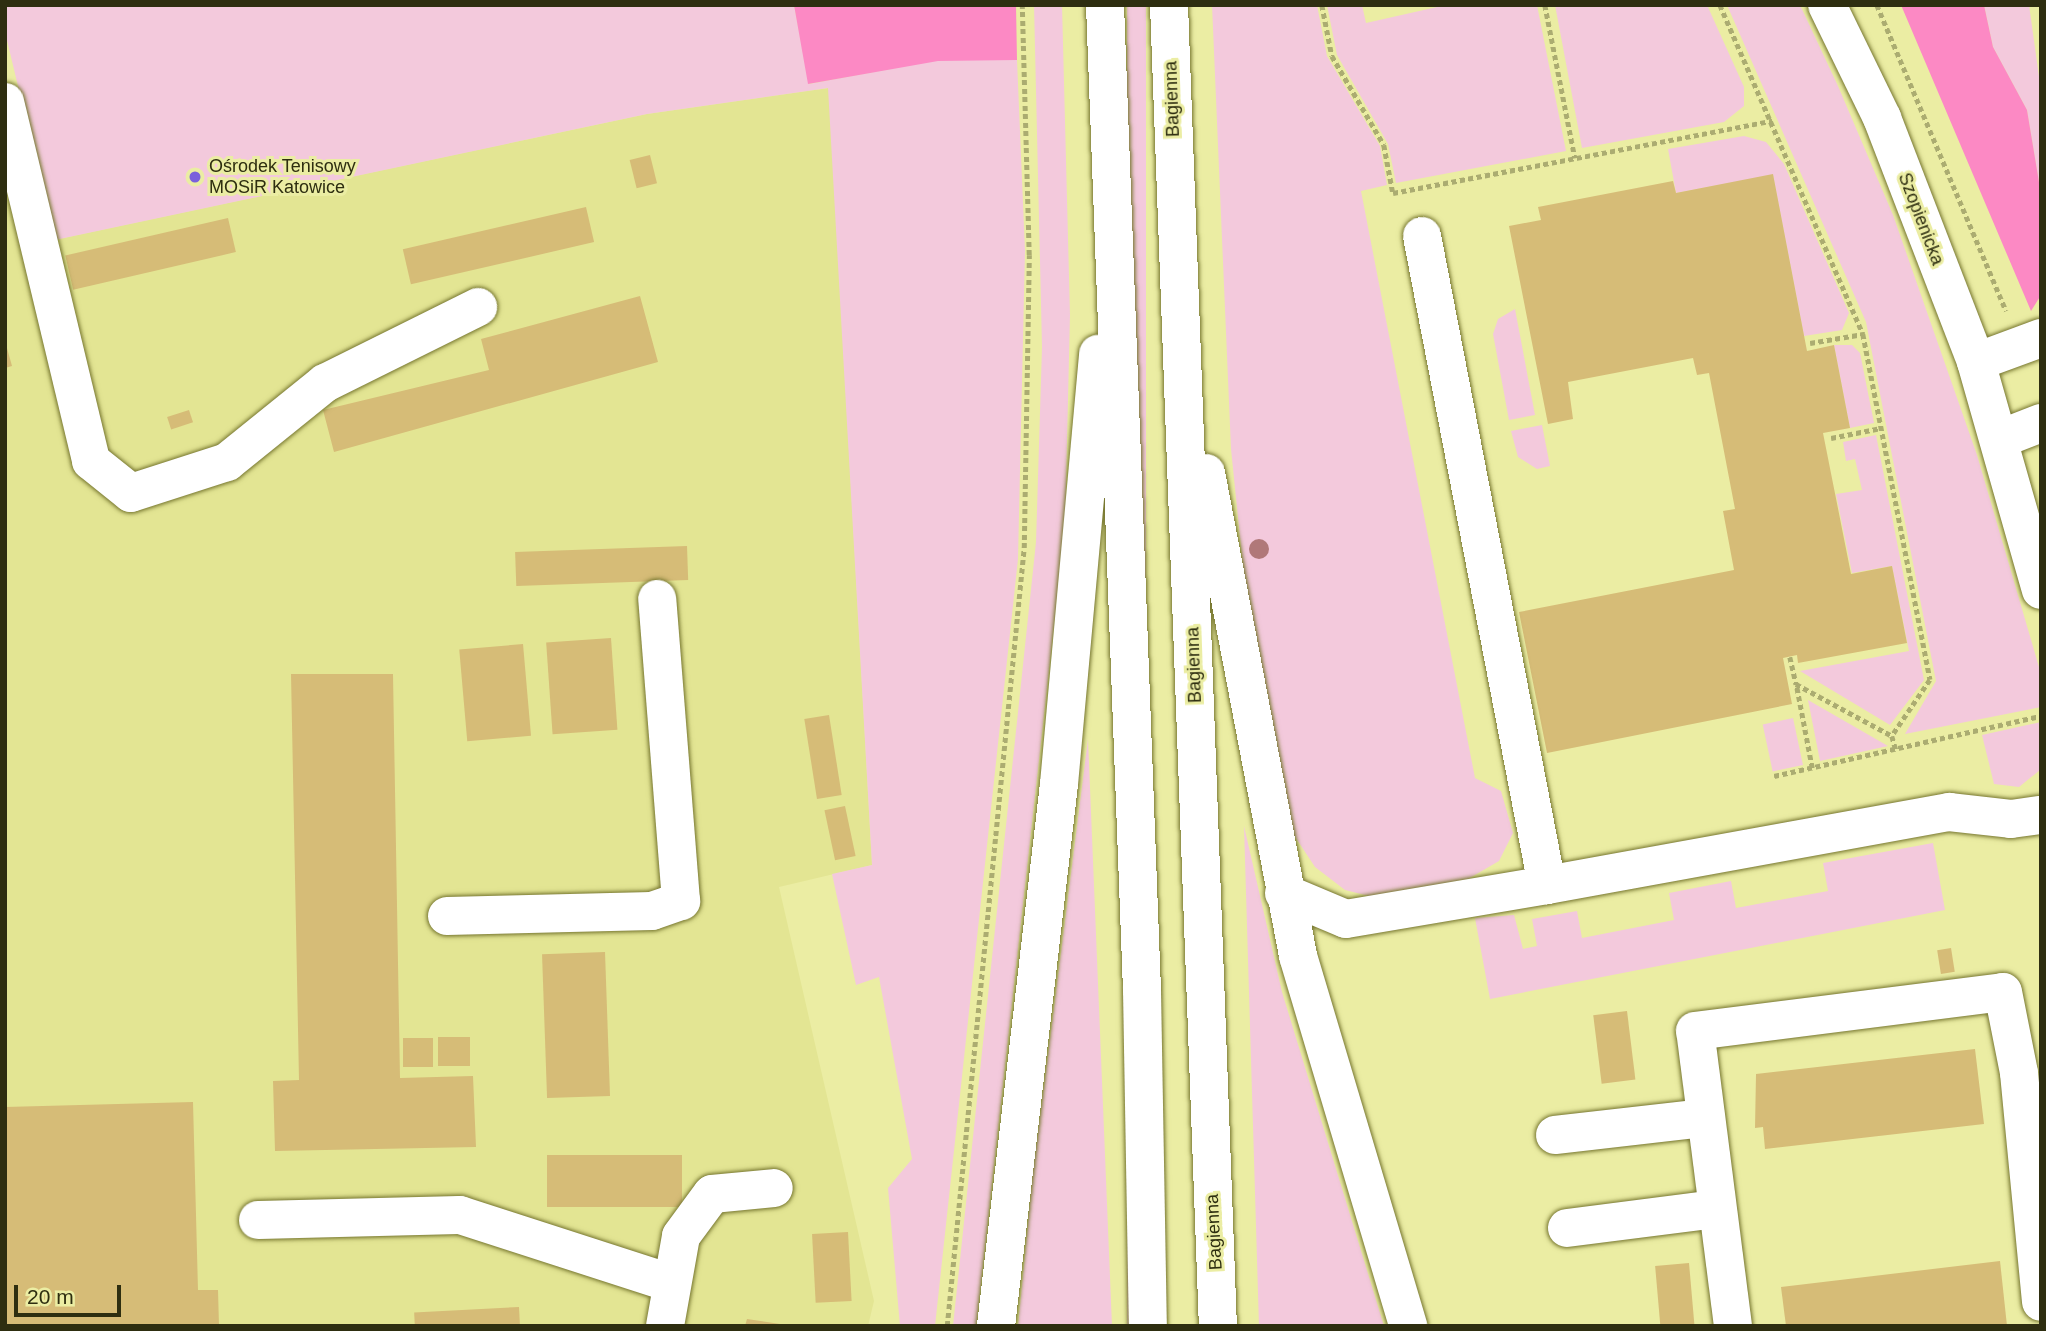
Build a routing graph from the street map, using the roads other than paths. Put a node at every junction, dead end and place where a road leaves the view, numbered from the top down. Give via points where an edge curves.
1 (1105, 5) edge
2 (1169, 5) edge
3 (1827, 5) edge
4 (5, 102) edge
5 (1112, 202) junction
6 (18, 223) edge
7 (1422, 236) dead end
8 (478, 307) dead end
9 (2041, 338) edge
10 (1182, 340) junction
11 (1976, 362) junction
12 (2041, 423) edge
13 (2000, 439) junction
14 (2041, 590) edge
15 (657, 600) dead end
16 (2041, 815) edge
17 (1547, 885) junction
18 (1284, 893) junction
19 (447, 916) dead end
20 (1705, 1118) junction
21 (1555, 1135) dead end
22 (774, 1188) dead end
23 (2035, 1191) edge
24 (1715, 1209) junction
25 (258, 1220) dead end
26 (1567, 1228) dead end
27 (671, 1283) junction
28 (2041, 1303) edge
29 (665, 1326) edge
30 (996, 1326) edge
31 (1147, 1326) edge
32 (1218, 1326) edge
33 (1408, 1326) edge
34 (1733, 1326) edge

1 - 5 main road
2 - 10 main road, Bagienna
3 - 11 main road, Szopienicka via 1882,118
4 - 6 main road
5 - 30 main road via 1059,785
5 - 31 main road via 1142,990
6 - 8 main road via 91,461 131,493 227,462 325,383
7 - 17 main road
9 - 11 main road
10 - 18 main road
10 - 32 main road, Bagienna
11 - 13 main road, Szopienicka
12 - 13 main road
13 - 14 main road, Szopienicka
15 - 19 main road via 681,901 652,911
16 - 17 main road via 2011,819 1949,812
17 - 18 main road via 1346,919
18 - 33 main road
20 - 21 main road
20 - 23 main road via 1695,1031 2003,992
20 - 24 main road
22 - 27 main road via 712,1194 681,1236
23 - 28 main road
24 - 26 main road
24 - 34 main road
25 - 27 main road via 460,1215
27 - 29 main road

